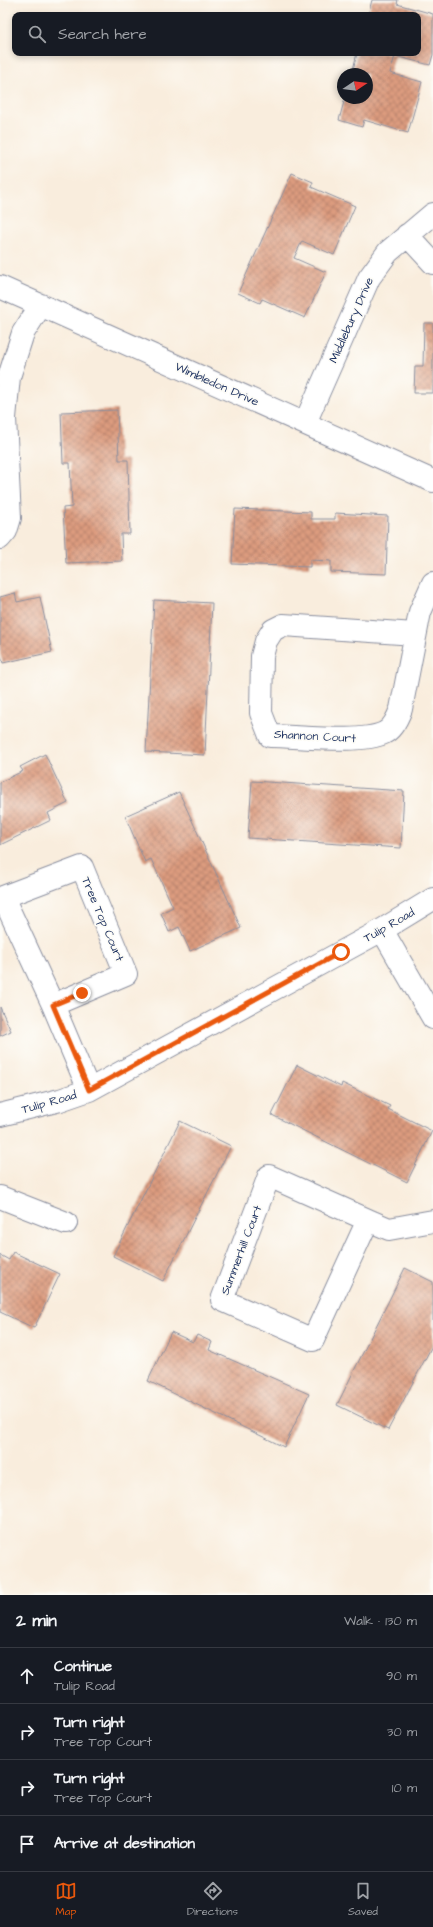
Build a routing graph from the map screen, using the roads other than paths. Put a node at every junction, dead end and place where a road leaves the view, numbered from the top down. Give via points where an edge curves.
1 (433, 214) edge
2 (407, 235) junction
3 (433, 263) edge
4 (0, 287) edge
5 (41, 305) junction
6 (306, 423) junction
7 (3, 437) edge
8 (433, 481) edge
9 (0, 538) edge
10 (433, 583) edge
11 (415, 634) junction
12 (433, 899) edge
13 (382, 930) junction
14 (53, 1005) junction
15 (433, 1018) edge
16 (89, 1090) junction
17 (0, 1115) edge
18 (0, 1197) edge
19 (368, 1220) junction
20 (433, 1221) edge
21 (66, 1223) dead end

1 - 2 street, Middlebury Drive
2 - 3 street
2 - 6 street, Middlebury Drive via 388,252 369,278
4 - 5 street, Wimbledon Drive
5 - 6 street, Wimbledon Drive
5 - 7 street via 23,333 9,377
6 - 8 street, Wimbledon Drive
7 - 9 street via 10,518 6,531
10 - 11 street, Shannon Court via 420,612
11 - 11 street, Shannon Court via 401,709 396,722 386,733 365,739 270,736 261,713 262,656 266,641 273,630 283,625
12 - 13 street, Tulip Road
13 - 15 street
13 - 16 street, Tulip Road
14 - 14 street, Tree Top Court via 3,897 82,868 126,974
14 - 16 street, Tree Top Court
16 - 17 street, Tulip Road
18 - 21 street
19 - 19 street, Summerhill Court via 313,1340 222,1300 269,1176
19 - 20 street, Summerhill Court via 389,1229

